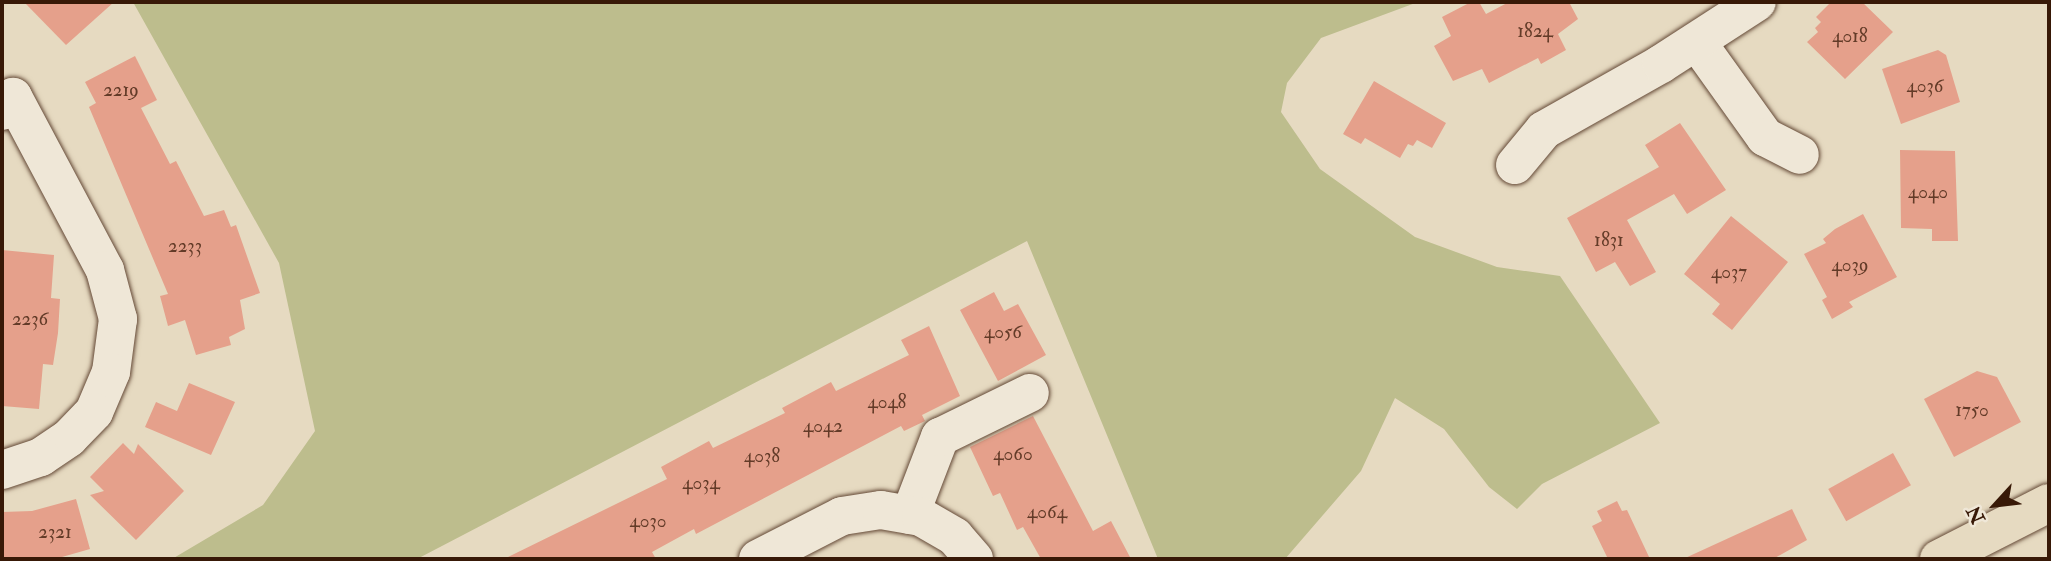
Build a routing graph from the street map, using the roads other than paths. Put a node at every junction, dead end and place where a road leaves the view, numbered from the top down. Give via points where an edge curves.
1 (1757, 2) edge
2 (1697, 42) junction
3 (7, 104) edge
4 (1800, 155) dead end
5 (1515, 165) dead end
6 (1030, 393) dead end
7 (2, 470) edge
8 (2049, 503) edge
9 (910, 515) junction
10 (758, 559) edge
11 (974, 559) edge
12 (1939, 559) edge

1 - 2 street
2 - 4 street via 1765,137
2 - 5 street via 1544,130
3 - 7 street via 105,270 118,319 111,372 94,412 69,438 41,457
6 - 9 street via 940,437
8 - 12 main road
9 - 10 street via 881,510 842,516
9 - 11 street via 955,537

